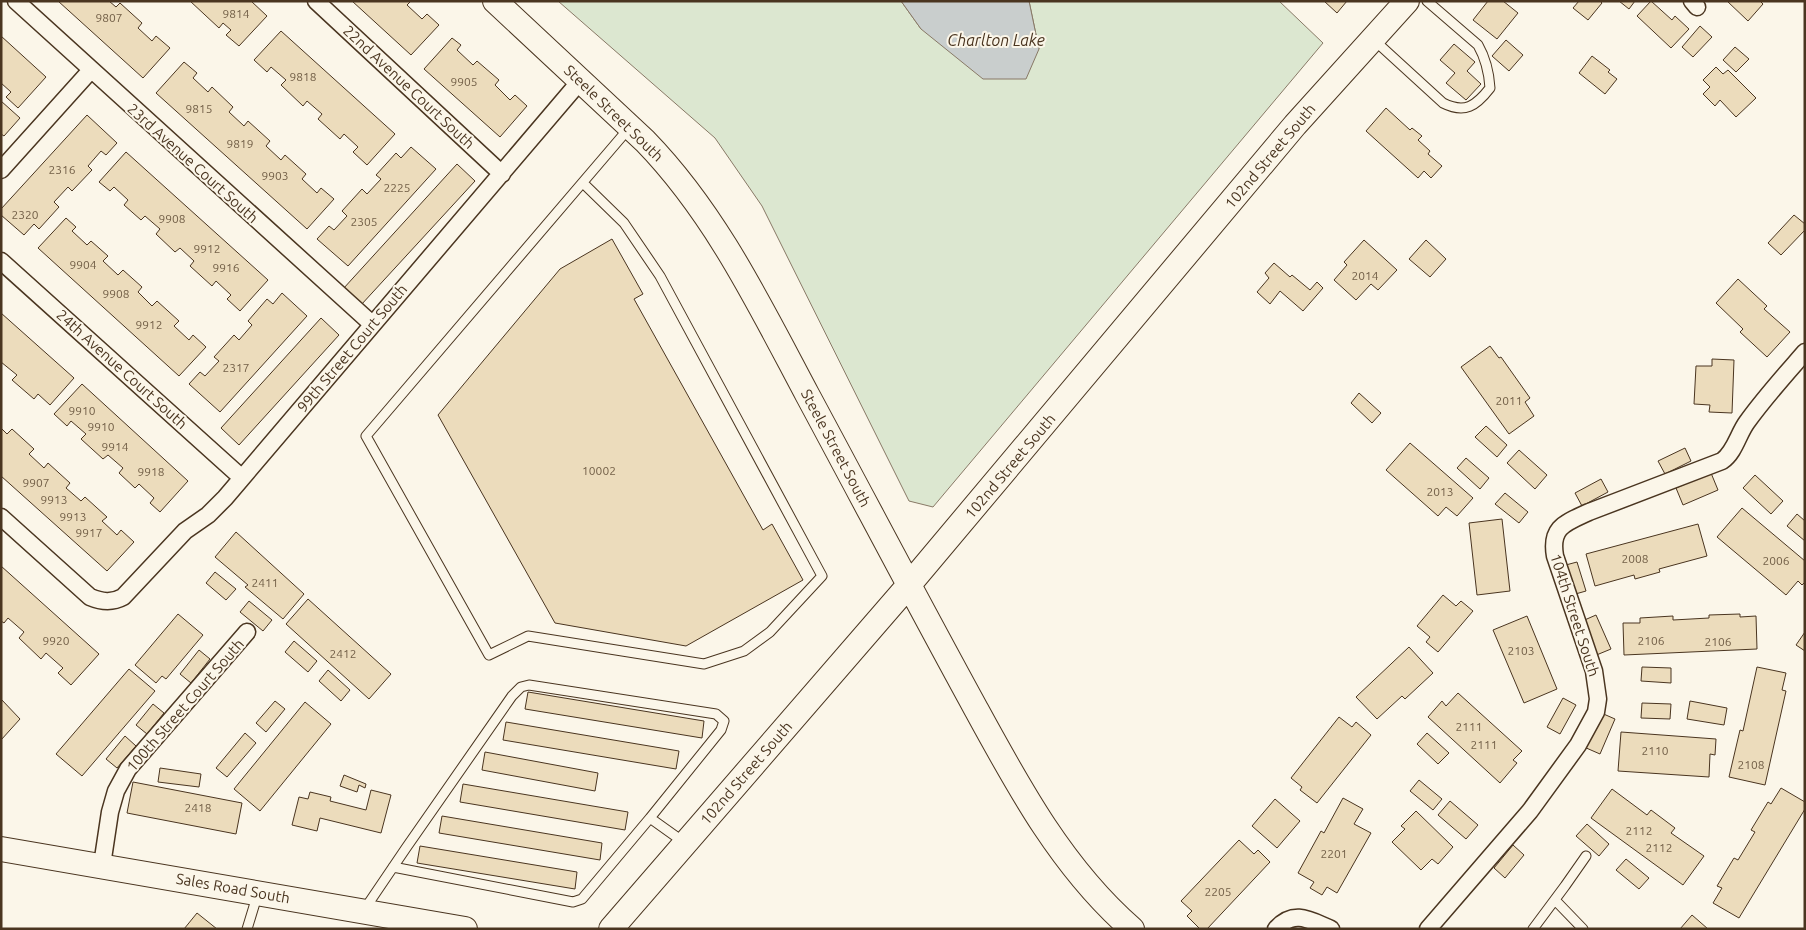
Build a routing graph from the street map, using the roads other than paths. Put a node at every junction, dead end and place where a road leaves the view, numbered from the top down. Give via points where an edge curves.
1 (16, 1) edge
2 (316, 1) edge
3 (495, 1) edge
4 (1407, 1) edge
5 (1427, 1) edge
6 (1372, 39) junction
7 (91, 70) junction
8 (581, 80) junction
9 (630, 127) junction
10 (1, 170) edge
11 (502, 174) junction
12 (583, 183) junction
13 (1, 261) edge
14 (372, 324) junction
15 (1805, 352) edge
16 (242, 478) junction
17 (1, 516) edge
18 (908, 586) junction
19 (247, 632) dead end
20 (650, 818) junction
21 (685, 844) junction
22 (1, 849) edge
23 (1586, 856) dead end
24 (102, 865) junction
25 (393, 867) junction
26 (258, 893) junction
27 (1555, 900) junction
28 (364, 911) junction
29 (408, 924) edge
30 (1279, 926) edge
31 (247, 929) edge
32 (465, 929) edge
33 (611, 929) edge
34 (1132, 929) edge
35 (1331, 929) edge
36 (1428, 929) edge
37 (1533, 929) edge
38 (1584, 929) edge

1 - 7 street, 23rd Avenue Court South
2 - 11 street, 22nd Avenue Court South
3 - 8 street, Steele Street South
4 - 6 street, 102nd Street South
5 - 6 lane via 1478,45 1483,54 1490,88 1475,105 1464,108 1443,103
6 - 18 street, 102nd Street South via 1295,125
7 - 10 street
7 - 14 street, 23rd Avenue Court South
8 - 9 street, Steele Street South
8 - 11 street, 99th Street Court South
9 - 12 lane
9 - 18 street, Steele Street South via 668,165 726,247
11 - 14 street, 99th Street Court South
12 - 12 lane via 366,436 489,655 528,636 704,664 744,651 770,632 822,576 660,276 624,223
13 - 16 street, 24th Avenue Court South
14 - 16 street, 99th Street Court South
15 - 36 street, 104th Street South via 1750,418 1728,457 1588,512 1567,522 1557,532 1553,541 1555,556 1594,671 1598,699 1596,712 1578,745 1530,811
16 - 17 street, 99th Street Court South via 208,515 185,531 131,590 110,602 97,600 82,591
18 - 21 street, 102nd Street South
18 - 34 street, Steele Street South via 1032,809 1069,862
19 - 24 street, 100th Street Court South via 128,769 116,791 110,812
20 - 21 lane
20 - 25 lane via 582,899 573,902
20 - 25 lane via 721,730 724,722 716,714 529,685 521,687 512,696
21 - 33 street, 102nd Street South
22 - 24 street, Sales Road South
23 - 27 lane
24 - 26 street, Sales Road South
25 - 28 lane
26 - 28 street, Sales Road South
26 - 31 lane
27 - 37 lane
27 - 38 lane
28 - 29 street, Sales Road South
29 - 32 street, Sales Road South
30 - 35 street via 1287,919 1301,918

